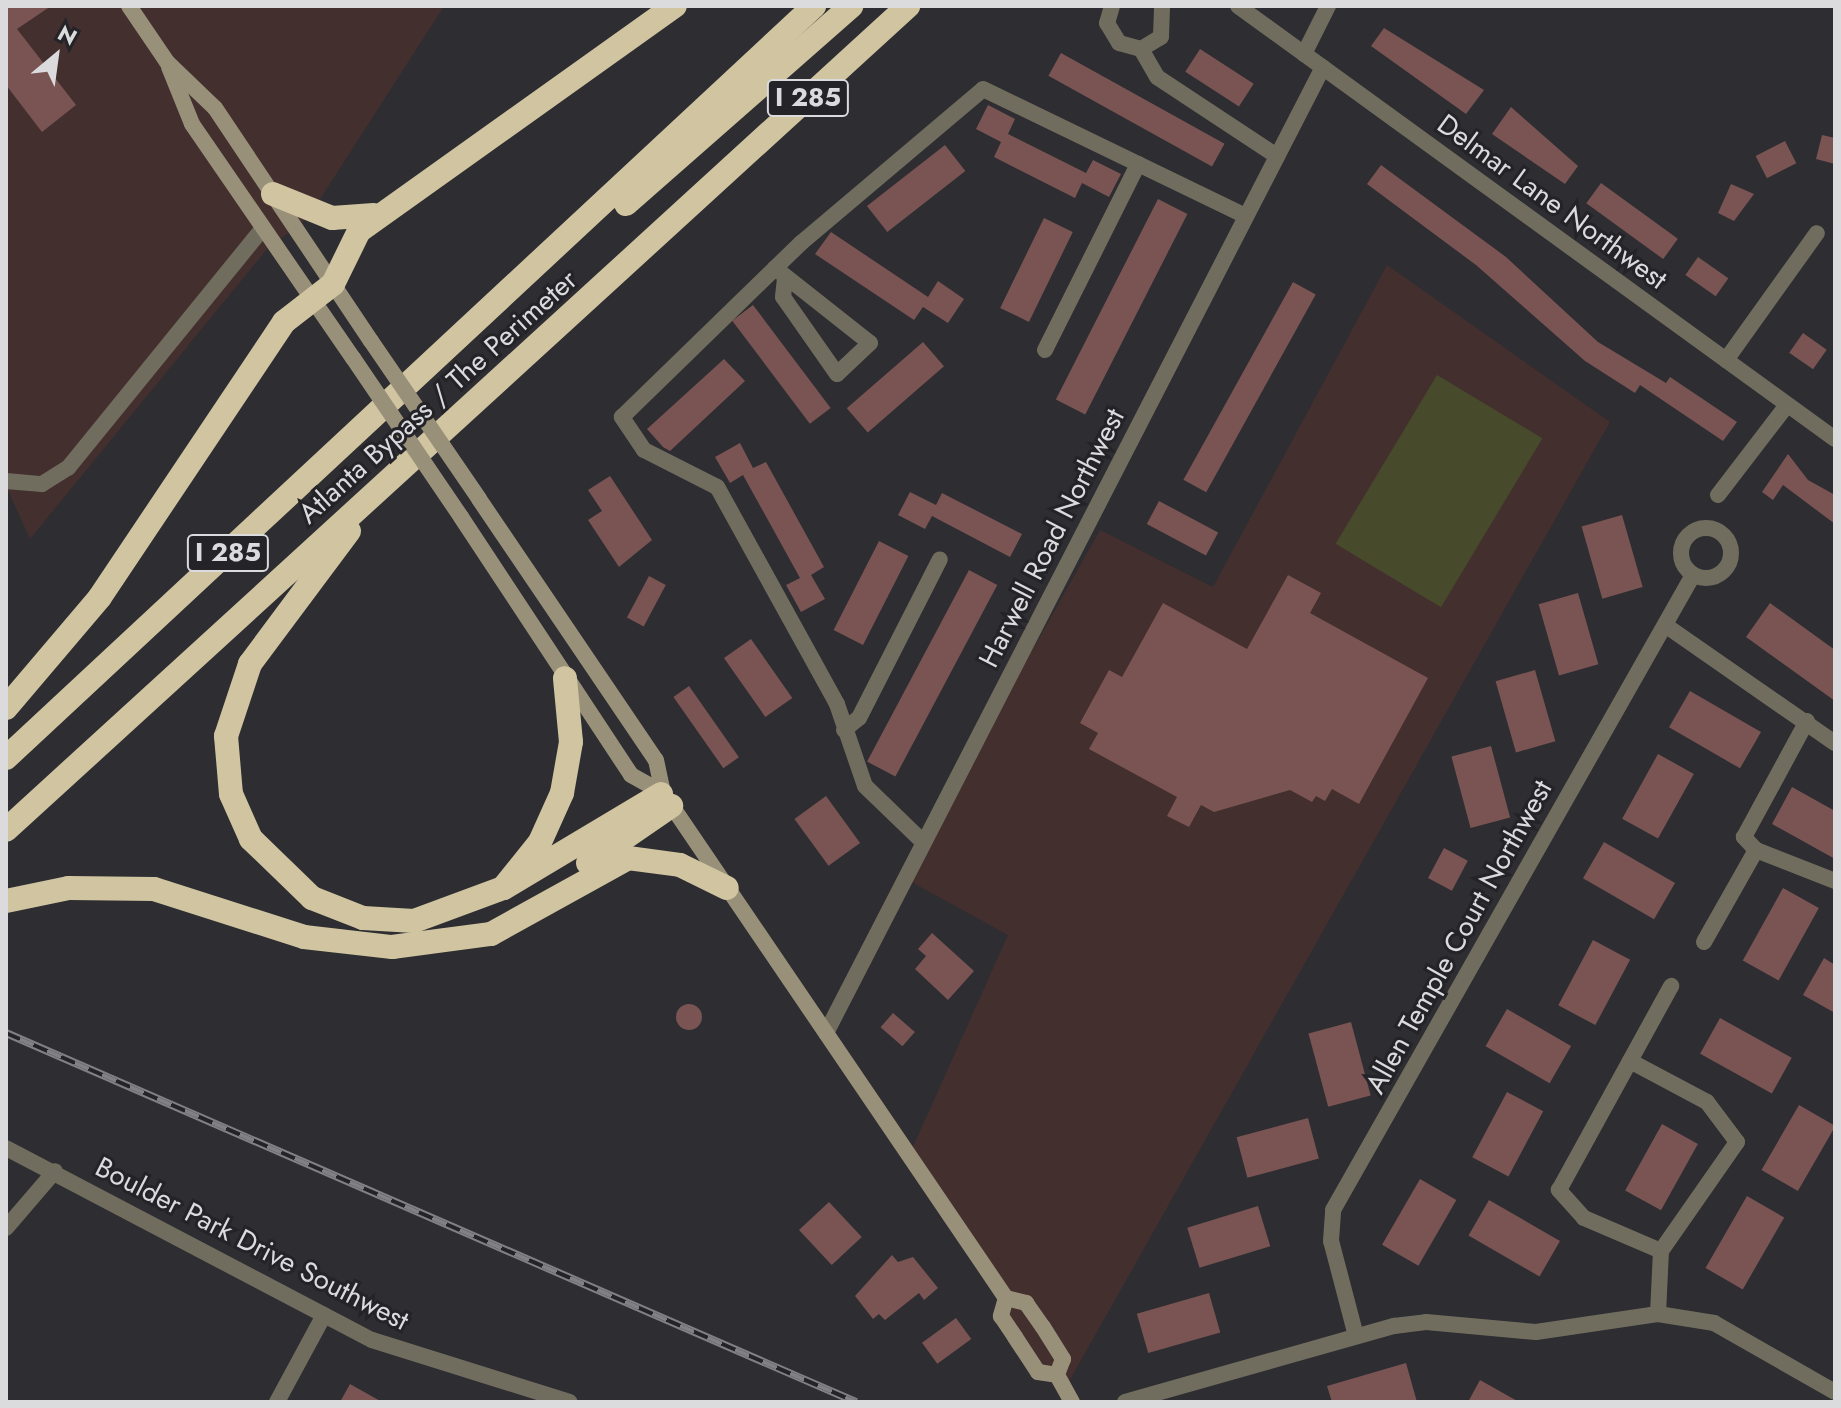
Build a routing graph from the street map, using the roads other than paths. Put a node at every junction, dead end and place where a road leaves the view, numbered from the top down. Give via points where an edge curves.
1 (129, 6) edge
2 (675, 6) edge
3 (814, 6) edge
4 (851, 6) edge
5 (908, 6) edge
6 (1112, 6) edge
7 (1162, 6) edge
8 (1238, 6) edge
9 (1328, 6) edge
10 (1141, 49) junction
11 (1304, 54) junction
12 (167, 62) junction
13 (1323, 67) junction
14 (1277, 156) junction
15 (1138, 164) junction
16 (273, 194) junction
17 (374, 215) junction
18 (1246, 216) junction
19 (263, 228) junction
20 (1817, 233) dead end
21 (780, 273) junction
22 (333, 284) junction
23 (313, 300) junction
24 (451, 348) junction
25 (1045, 350) dead end
26 (1726, 360) junction
27 (1787, 405) junction
28 (1835, 439) edge
29 (6, 481) edge
30 (1718, 495) dead end
31 (368, 504) junction
32 (940, 559) dead end
33 (1693, 575) dead end
34 (1665, 625) junction
35 (565, 678) junction
36 (6, 708) edge
37 (1807, 721) junction
38 (844, 730) junction
39 (1835, 743) edge
40 (6, 758) edge
41 (667, 799) junction
42 (6, 830) edge
43 (922, 841) junction
44 (1756, 850) junction
45 (1835, 881) edge
46 (503, 888) junction
47 (727, 888) junction
48 (6, 901) edge
49 (428, 940) junction
50 (1704, 942) dead end
51 (1671, 986) dead end
52 (826, 1033) junction
53 (1630, 1061) junction
54 (6, 1148) edge
55 (55, 1171) junction
56 (6, 1228) edge
57 (1661, 1251) junction
58 (1006, 1298) junction
59 (1658, 1314) junction
60 (324, 1315) junction
61 (1356, 1336) junction
62 (1057, 1375) junction
63 (1835, 1392) edge
64 (550, 1399) edge
65 (277, 1402) edge
66 (570, 1402) edge
67 (1072, 1402) edge
68 (1125, 1402) edge

1 - 12 main road
2 - 17 highway
3 - 24 highway, Atlanta Bypass / The Perimeter / I 285
4 - 24 highway
5 - 31 highway, Atlanta Bypass / The Perimeter / I 285
6 - 10 street via 1107,23 1119,43
7 - 10 street via 1161,37
8 - 11 street, Delmar Lane Northwest
9 - 11 street
10 - 14 street via 1157,77
11 - 13 street, Delmar Lane Northwest
12 - 16 main road via 215,108
12 - 19 main road via 192,124
13 - 14 street, Harwell Road Northwest
13 - 26 street, Delmar Lane Northwest
14 - 18 street, Harwell Road Northwest
15 - 18 street
15 - 21 street via 983,89
15 - 25 street
16 - 17 highway via 332,218
16 - 22 main road
17 - 22 highway via 351,241
18 - 43 street, Harwell Road Northwest
19 - 23 main road
19 - 29 street via 68,468 42,484
20 - 26 street
21 - 21 street via 799,281 870,343 837,374 783,297
21 - 38 street via 622,417 644,450 717,487 804,635
22 - 23 highway
22 - 41 main road, bridge via 656,760
23 - 35 main road, bridge
23 - 36 highway via 267,344 100,597
24 - 40 highway, Atlanta Bypass / The Perimeter / I 285
26 - 27 street, Delmar Lane Northwest
27 - 28 street, Delmar Lane Northwest
27 - 30 street
31 - 42 highway, Atlanta Bypass / The Perimeter / I 285
31 - 46 highway via 239,688 226,736 231,794 269,862 337,910 414,921
32 - 38 street via 859,718
33 - 34 street, Allen Temple Court Northwest
34 - 37 street
34 - 61 street, Allen Temple Court Northwest via 1333,1210 1331,1241
35 - 41 main road via 631,775
35 - 46 highway via 571,742 562,793 540,842
37 - 39 street
37 - 44 street via 1744,837
38 - 43 street via 865,786
41 - 46 highway via 536,875
41 - 47 main road
41 - 49 highway via 517,906
43 - 52 street, Harwell Road Northwest
44 - 45 street
44 - 50 street
47 - 49 highway via 680,865 628,858 491,934
47 - 52 main road
48 - 49 highway via 125,886 177,894 332,944
51 - 53 street
52 - 58 main road
53 - 57 street via 1559,1190 1584,1218
53 - 57 street via 1707,1102 1737,1142
54 - 55 street, Boulder Park Drive Southwest
55 - 56 street
55 - 60 street, Boulder Park Drive Southwest
57 - 59 street
58 - 62 main road via 1026,1303 1043,1327 1063,1359
58 - 62 main road via 1001,1316 1008,1327 1038,1372
59 - 61 street via 1536,1332 1426,1322
59 - 63 street via 1714,1323
60 - 64 street, Boulder Park Drive Southwest via 421,1359
60 - 65 street
61 - 68 street
62 - 67 main road
64 - 66 street, Boulder Park Drive Southwest

